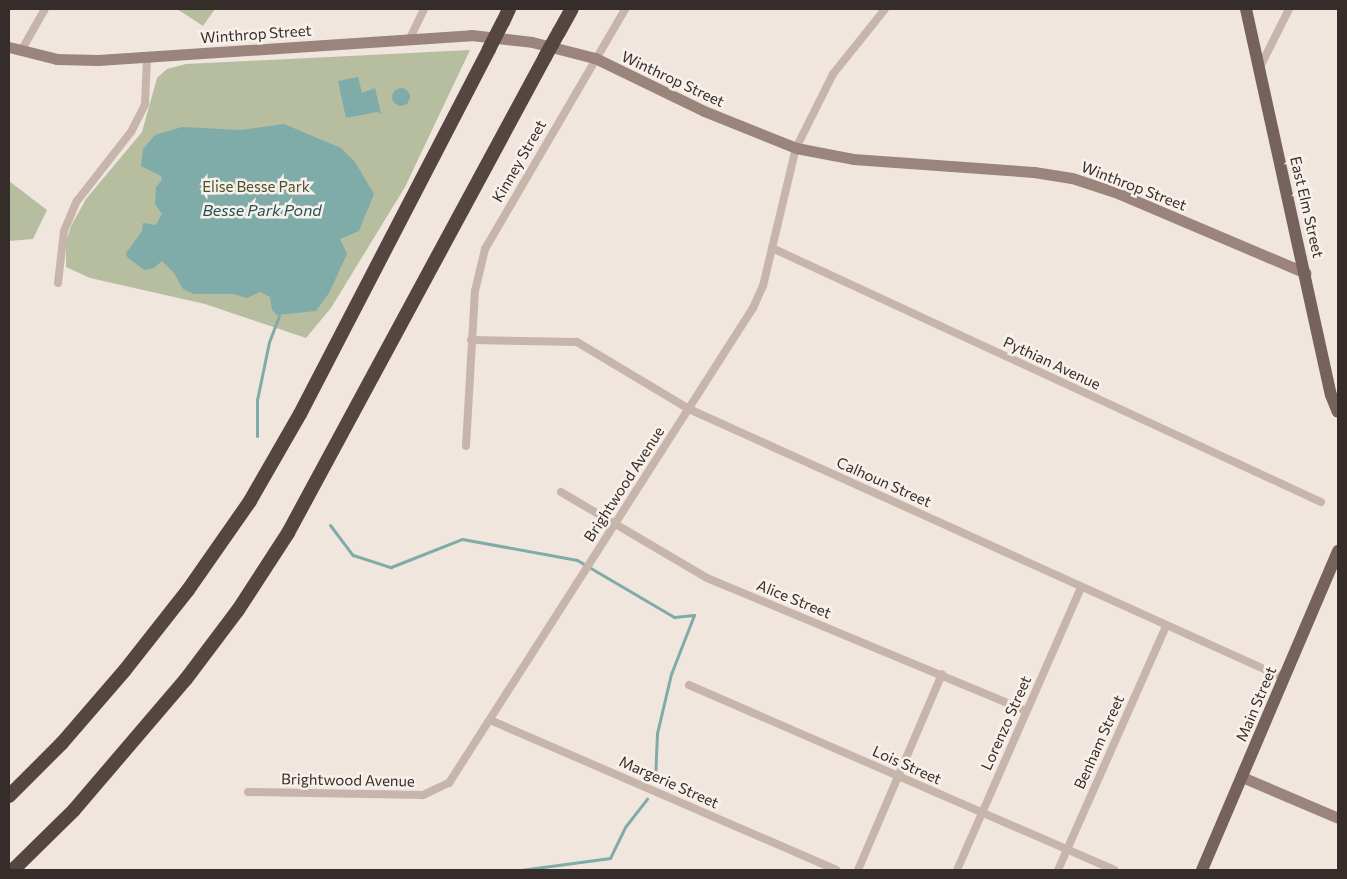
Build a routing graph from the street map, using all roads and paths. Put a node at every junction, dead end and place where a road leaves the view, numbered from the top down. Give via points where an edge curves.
1 (45, 9) edge
2 (424, 9) edge
3 (510, 9) edge
4 (572, 9) edge
5 (625, 9) edge
6 (886, 9) edge
7 (1246, 9) edge
8 (1289, 9) edge
9 (410, 38) junction
10 (9, 47) edge
11 (21, 51) junction
12 (147, 58) junction
13 (596, 58) junction
14 (1260, 68) junction
15 (796, 148) junction
16 (772, 248) junction
17 (1306, 273) junction
18 (58, 283) dead end
19 (471, 340) junction
20 (1335, 400) edge
21 (689, 408) junction
22 (1338, 412) edge
23 (466, 446) dead end
24 (561, 492) dead end
25 (1321, 502) dead end
26 (615, 522) junction
27 (1338, 551) edge
28 (1081, 587) junction
29 (1166, 626) junction
30 (942, 674) junction
31 (1284, 678) junction
32 (689, 685) dead end
33 (1026, 711) junction
34 (490, 720) junction
35 (900, 776) junction
36 (1242, 777) junction
37 (248, 792) dead end
38 (9, 796) edge
39 (982, 813) junction
40 (1338, 818) edge
41 (1067, 850) junction
42 (13, 870) edge
43 (836, 870) edge
44 (858, 870) edge
45 (957, 870) edge
46 (1058, 870) edge
47 (1114, 870) edge
48 (1202, 870) edge

1 - 11 street
2 - 9 street
3 - 38 highway, bridge via 300,414 250,501 188,590 125,670 62,743
4 - 42 highway, bridge via 288,533 186,679 74,810
5 - 13 street, Kinney Street
6 - 15 street, Brightwood Avenue via 833,74
7 - 14 main road, East Elm Street
8 - 14 street
9 - 12 street, Winthrop Street
9 - 13 street, Winthrop Street via 480,36 532,42
10 - 11 street, Winthrop Street
11 - 12 street, Winthrop Street via 57,59
12 - 18 street via 144,104 131,132 76,201 64,231
13 - 15 street, Winthrop Street via 708,113
13 - 19 street, Kinney Street via 485,248 475,291
14 - 17 main road, East Elm Street
15 - 16 street, Brightwood Avenue
15 - 17 street, Winthrop Street via 853,159 1034,172 1072,178 1115,192
16 - 21 street, Brightwood Avenue via 763,286 752,308
16 - 25 street, Pythian Avenue
17 - 20 main road, East Elm Street
19 - 21 street, Calhoun Street via 577,342
19 - 23 street, Kinney Street
20 - 22 main road, East Elm Street
21 - 26 street, Brightwood Avenue
21 - 28 street, Calhoun Street
24 - 26 street, Alice Street
26 - 30 street, Alice Street via 707,578
26 - 34 street, Brightwood Avenue
27 - 31 main road, Main Street
28 - 29 street, Calhoun Street
28 - 33 street, Lorenzo Street
29 - 31 street, Calhoun Street
29 - 41 street, Benham Street
30 - 33 street, Alice Street
30 - 35 street
31 - 36 main road, Main Street
32 - 35 street, Lois Street
33 - 39 street, Lorenzo Street
34 - 37 street, Brightwood Avenue via 449,783 423,795
34 - 43 street, Margerie Street
35 - 39 street, Lois Street
35 - 44 street
36 - 40 street
36 - 48 main road, Main Street
39 - 41 street, Lois Street
39 - 45 street, Lorenzo Street
41 - 46 street, Benham Street
41 - 47 street, Lois Street

